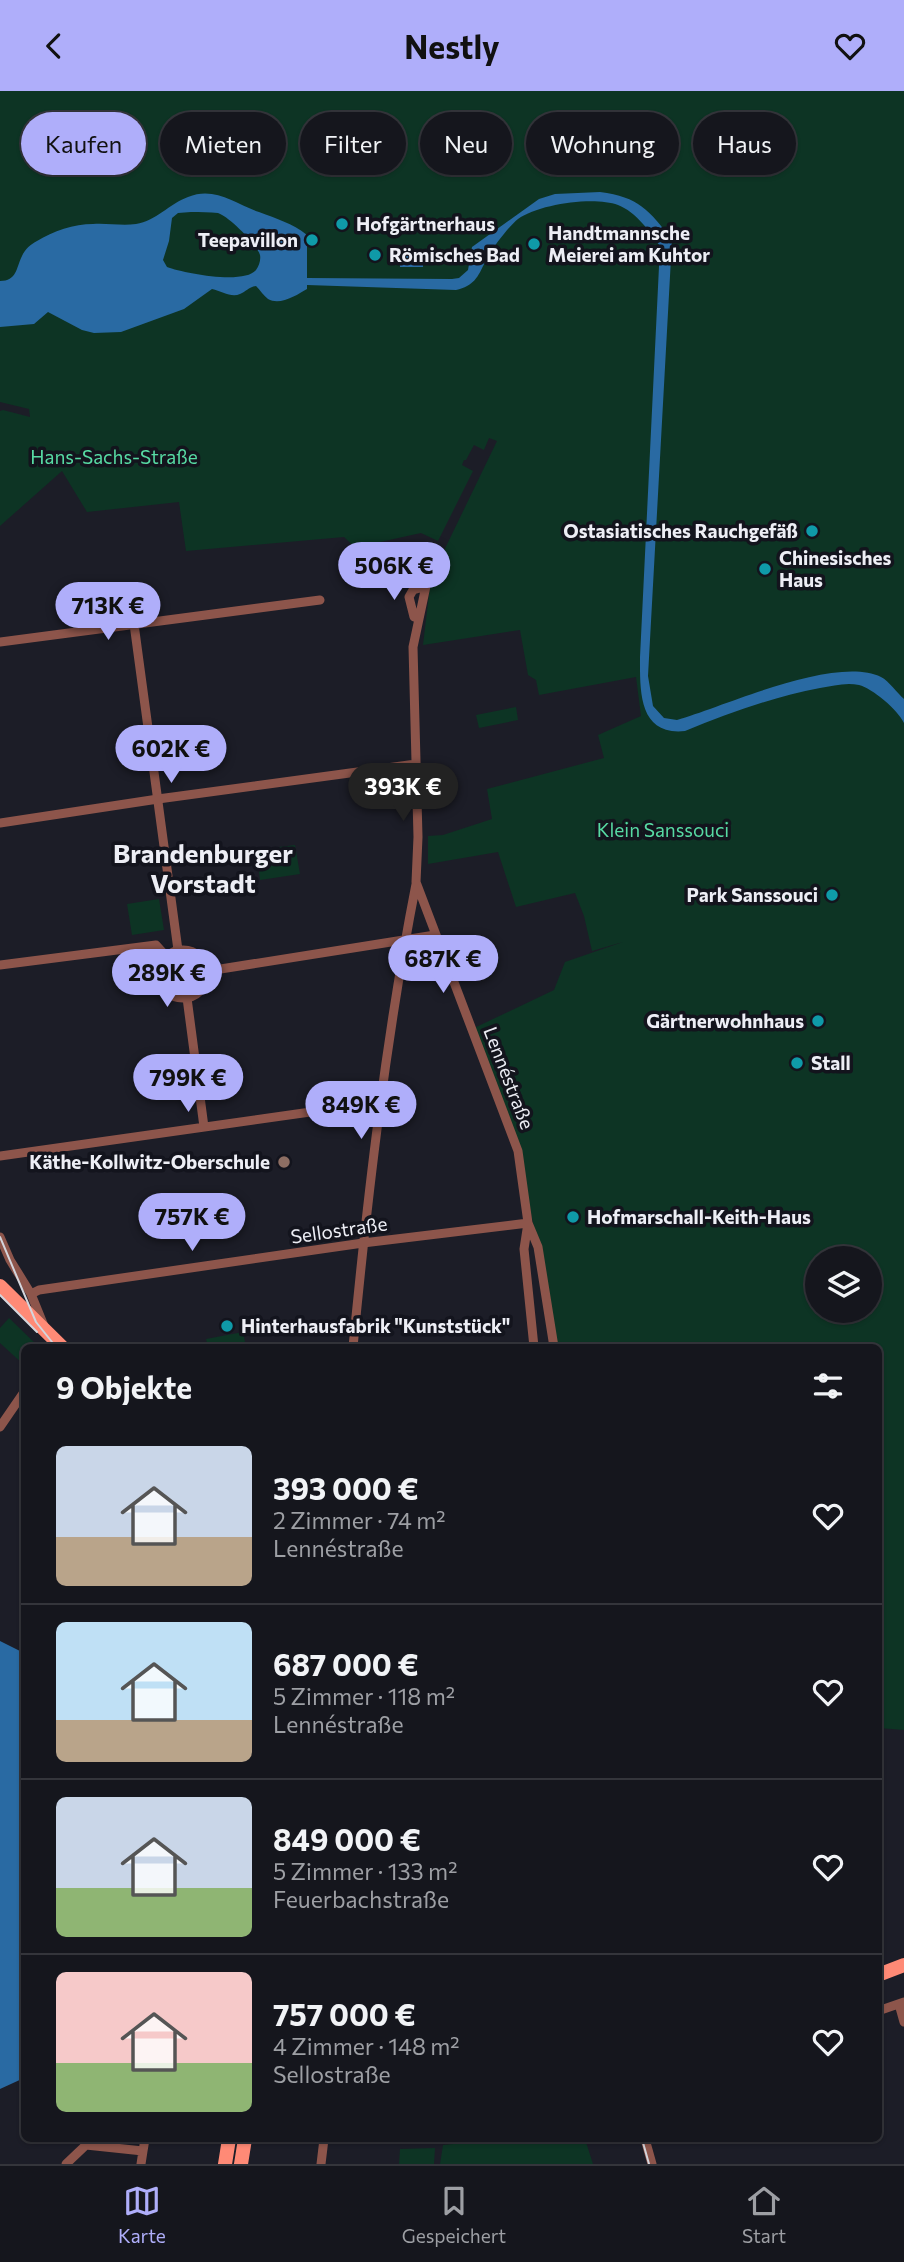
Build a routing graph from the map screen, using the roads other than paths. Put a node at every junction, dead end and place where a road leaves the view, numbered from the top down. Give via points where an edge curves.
1 (320, 600) dead end
2 (412, 617) dead end
3 (134, 624) junction
4 (0, 642) edge
5 (416, 764) junction
6 (158, 799) junction
7 (0, 823) edge
8 (416, 882) junction
9 (435, 935) junction
10 (405, 939) junction
11 (178, 950) junction
12 (166, 956) junction
13 (0, 965) edge
14 (208, 971) junction
15 (187, 998) junction
16 (381, 1103) junction
17 (204, 1127) junction
18 (0, 1156) edge
19 (527, 1223) junction
20 (0, 1237) edge
21 (363, 1243) junction
22 (0, 1286) edge
23 (31, 1294) junction
24 (46, 1332) junction
25 (57, 1344) edge
26 (353, 1344) edge
27 (534, 1344) edge
28 (554, 1344) edge
29 (21, 1396) edge
30 (0, 1427) edge
31 (904, 1965) edge
32 (882, 1973) edge
33 (902, 2003) edge
34 (882, 2010) edge
35 (904, 2022) edge
36 (144, 2142) edge
37 (229, 2142) edge
38 (244, 2142) edge
39 (324, 2142) edge
40 (646, 2142) edge
41 (143, 2151) junction
42 (66, 2164) edge
43 (141, 2164) edge
44 (225, 2164) edge
45 (241, 2164) edge
46 (321, 2164) edge
47 (652, 2164) edge

1 - 3 street
2 - 5 street, Lennéstraße
3 - 4 street
3 - 6 street
5 - 6 street
5 - 8 street, Lennéstraße
6 - 7 street
6 - 11 street
8 - 9 street, Lennéstraße
8 - 10 street
9 - 10 street
9 - 19 street, Lennéstraße via 518,1151
10 - 14 street
10 - 16 street
11 - 12 street
11 - 14 street via 194,951
12 - 13 street via 156,945
12 - 15 street via 159,969 162,984 172,995
14 - 15 street via 205,985
15 - 17 street
16 - 17 street
16 - 21 street
17 - 18 street
19 - 21 street, Sellostraße
19 - 27 street, Lennéstraße via 524,1249
19 - 28 street, Lennéstraße via 538,1247
20 - 23 street
21 - 23 street, Sellostraße
21 - 26 street
22 - 24 main road
23 - 24 street
24 - 25 main road
29 - 30 street
31 - 32 main road
33 - 34 street
33 - 35 street
36 - 41 street
37 - 44 main road
38 - 45 main road
39 - 46 street
40 - 47 street
41 - 42 street via 86,2145
41 - 43 street

